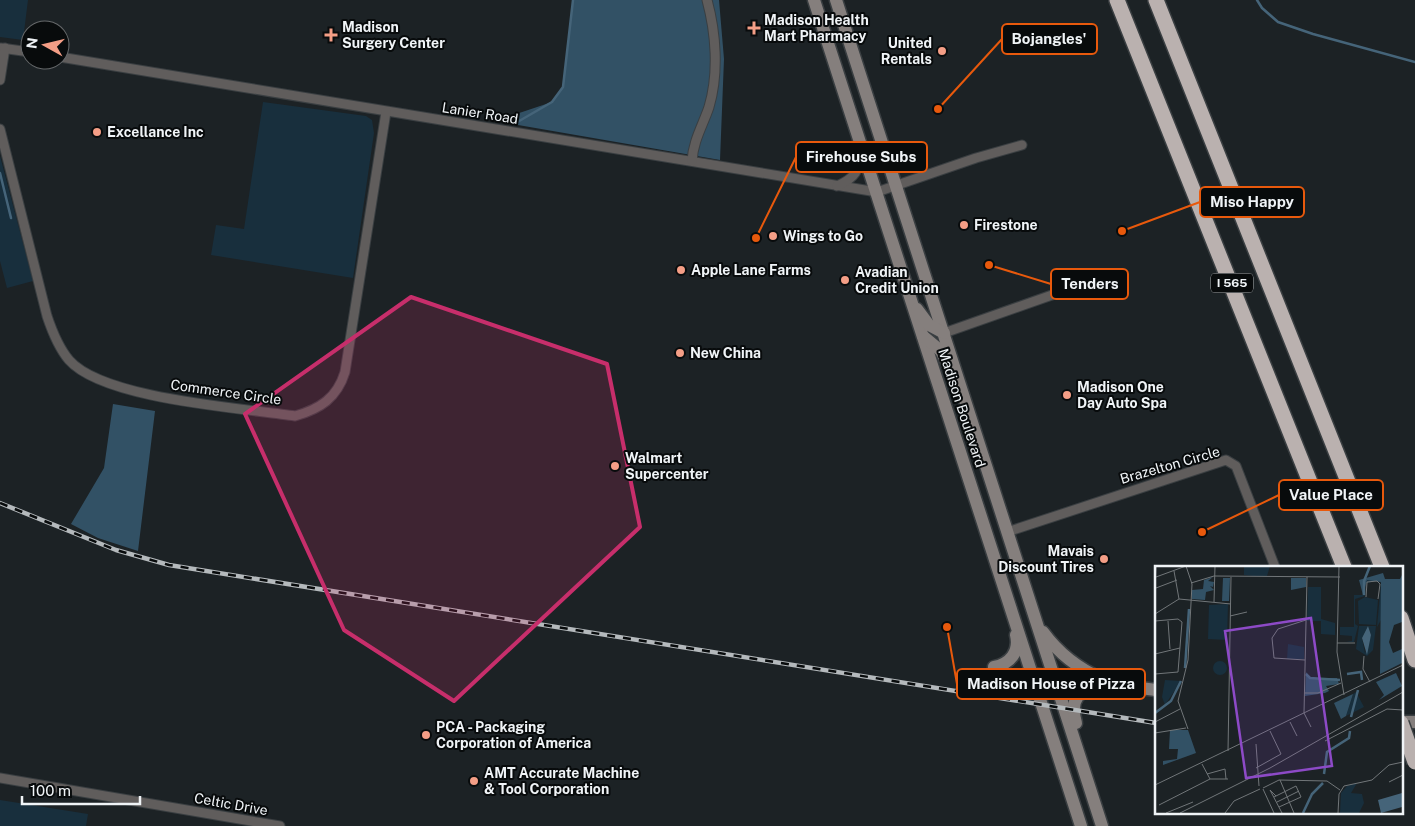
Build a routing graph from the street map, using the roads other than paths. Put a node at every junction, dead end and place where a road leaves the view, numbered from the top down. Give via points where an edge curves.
1 (707, 0) edge
2 (1117, 0) edge
3 (1156, 0) edge
4 (1160, 0) edge
5 (837, 2) edge
6 (816, 5) edge
7 (1169, 31) junction
8 (2, 48) edge
9 (20, 51) edge
10 (70, 60) edge
11 (0, 80) edge
12 (386, 112) junction
13 (0, 129) edge
14 (860, 141) junction
15 (1022, 145) dead end
16 (692, 161) junction
17 (895, 185) junction
18 (837, 186) junction
19 (877, 192) junction
20 (1086, 283) dead end
21 (908, 296) junction
22 (944, 332) junction
23 (922, 336) junction
24 (959, 384) junction
25 (1007, 532) junction
26 (1275, 566) edge
27 (1344, 566) edge
28 (1382, 566) edge
29 (999, 573) junction
30 (1402, 621) edge
31 (1037, 624) junction
32 (1415, 660) edge
33 (994, 667) dead end
34 (1032, 674) junction
35 (1054, 677) junction
36 (1104, 684) junction
37 (1119, 686) junction
38 (1155, 690) edge
39 (1402, 722) edge
40 (1415, 722) edge
41 (1402, 725) edge
42 (1415, 762) edge
43 (1086, 777) junction
44 (0, 778) edge
45 (280, 826) edge
46 (1081, 826) edge
47 (1102, 826) edge

1 - 16 street via 714,36 715,75 709,108 695,143
2 - 27 highway, I 565
3 - 7 highway, I 565
4 - 7 highway
5 - 6 main road
5 - 17 main road, Madison Boulevard
6 - 14 main road, Madison Boulevard
7 - 28 highway, I 565
8 - 9 street
8 - 11 street
10 - 12 street, Lanier Road
12 - 13 street, Commerce Circle via 346,372 341,385 325,404 295,416 132,392 83,372 69,360 47,316
12 - 16 street, Lanier Road
14 - 18 street via 859,170 854,177
14 - 19 main road, Madison Boulevard
15 - 17 street, Lanier Road
16 - 18 street, Lanier Road
17 - 19 street, Lanier Road
17 - 22 main road, Madison Boulevard
18 - 19 street, Lanier Road
19 - 21 main road, Madison Boulevard
20 - 22 street
21 - 22 main road via 929,325
21 - 23 main road, Madison Boulevard
22 - 24 main road, Madison Boulevard
23 - 24 main road via 941,351
23 - 29 main road, Madison Boulevard
24 - 25 main road, Madison Boulevard
25 - 26 street, Brazelton Circle via 1226,460 1236,466
25 - 31 main road, Madison Boulevard
29 - 33 main road via 1017,647 1008,662
29 - 34 main road, Madison Boulevard
30 - 32 highway
31 - 35 main road, Madison Boulevard
31 - 37 main road via 1071,663
34 - 35 main road
34 - 46 main road, Madison Boulevard
35 - 36 main road
35 - 43 main road, Madison Boulevard
36 - 37 main road
36 - 43 main road via 1087,689 1074,701 1072,709
37 - 38 main road
39 - 40 main road
41 - 42 highway, bridge
43 - 47 main road, Madison Boulevard
44 - 45 street, Celtic Drive

